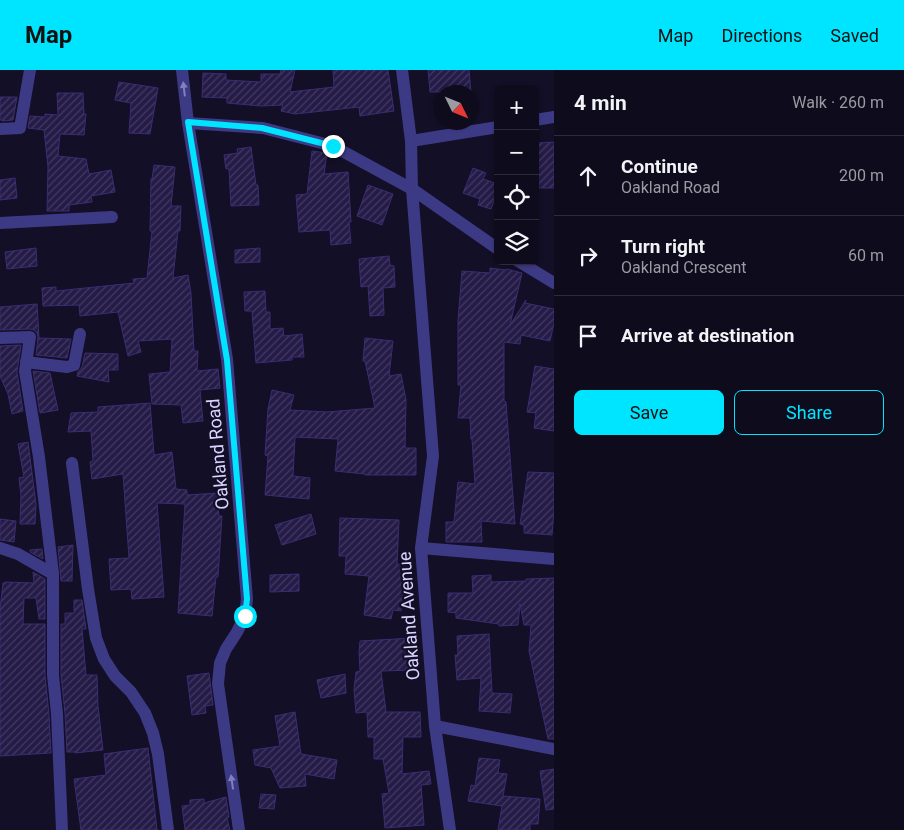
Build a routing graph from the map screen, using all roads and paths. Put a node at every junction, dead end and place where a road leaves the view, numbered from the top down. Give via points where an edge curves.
1 (30, 70) edge
2 (182, 70) edge
3 (402, 70) edge
4 (554, 117) edge
5 (539, 119) edge
6 (188, 122) junction
7 (494, 128) edge
8 (0, 129) edge
9 (411, 141) junction
10 (412, 189) junction
11 (112, 217) dead end
12 (0, 223) edge
13 (494, 246) edge
14 (525, 265) edge
15 (554, 283) edge
16 (80, 334) dead end
17 (0, 338) edge
18 (26, 362) junction
19 (72, 463) dead end
20 (0, 548) edge
21 (421, 548) junction
22 (554, 559) edge
23 (53, 574) junction
24 (435, 726) junction
25 (554, 749) edge
26 (62, 830) edge
27 (168, 830) edge
28 (239, 830) edge
29 (450, 830) edge

1 - 8 street via 20,128
6 -> 2 street, Oakland Road
3 - 9 street, Oakland Avenue
4 - 5 street
6 - 10 street via 262,128 333,146
28 -> 6 street, Oakland Road via 218,684 220,664 245,616 247,599 227,360
7 - 9 street
9 - 10 street, Oakland Avenue
10 - 13 street
10 - 21 street, Oakland Avenue via 433,456
11 - 12 street
14 - 15 street
16 - 18 street via 74,365
17 - 18 street via 30,337
18 - 23 street
19 - 27 street via 96,638 115,676 146,713 158,754
20 - 23 street via 18,554
21 - 22 street
21 - 24 street, Oakland Avenue
23 - 26 street via 54,676
24 - 25 street
24 - 29 street, Oakland Avenue

